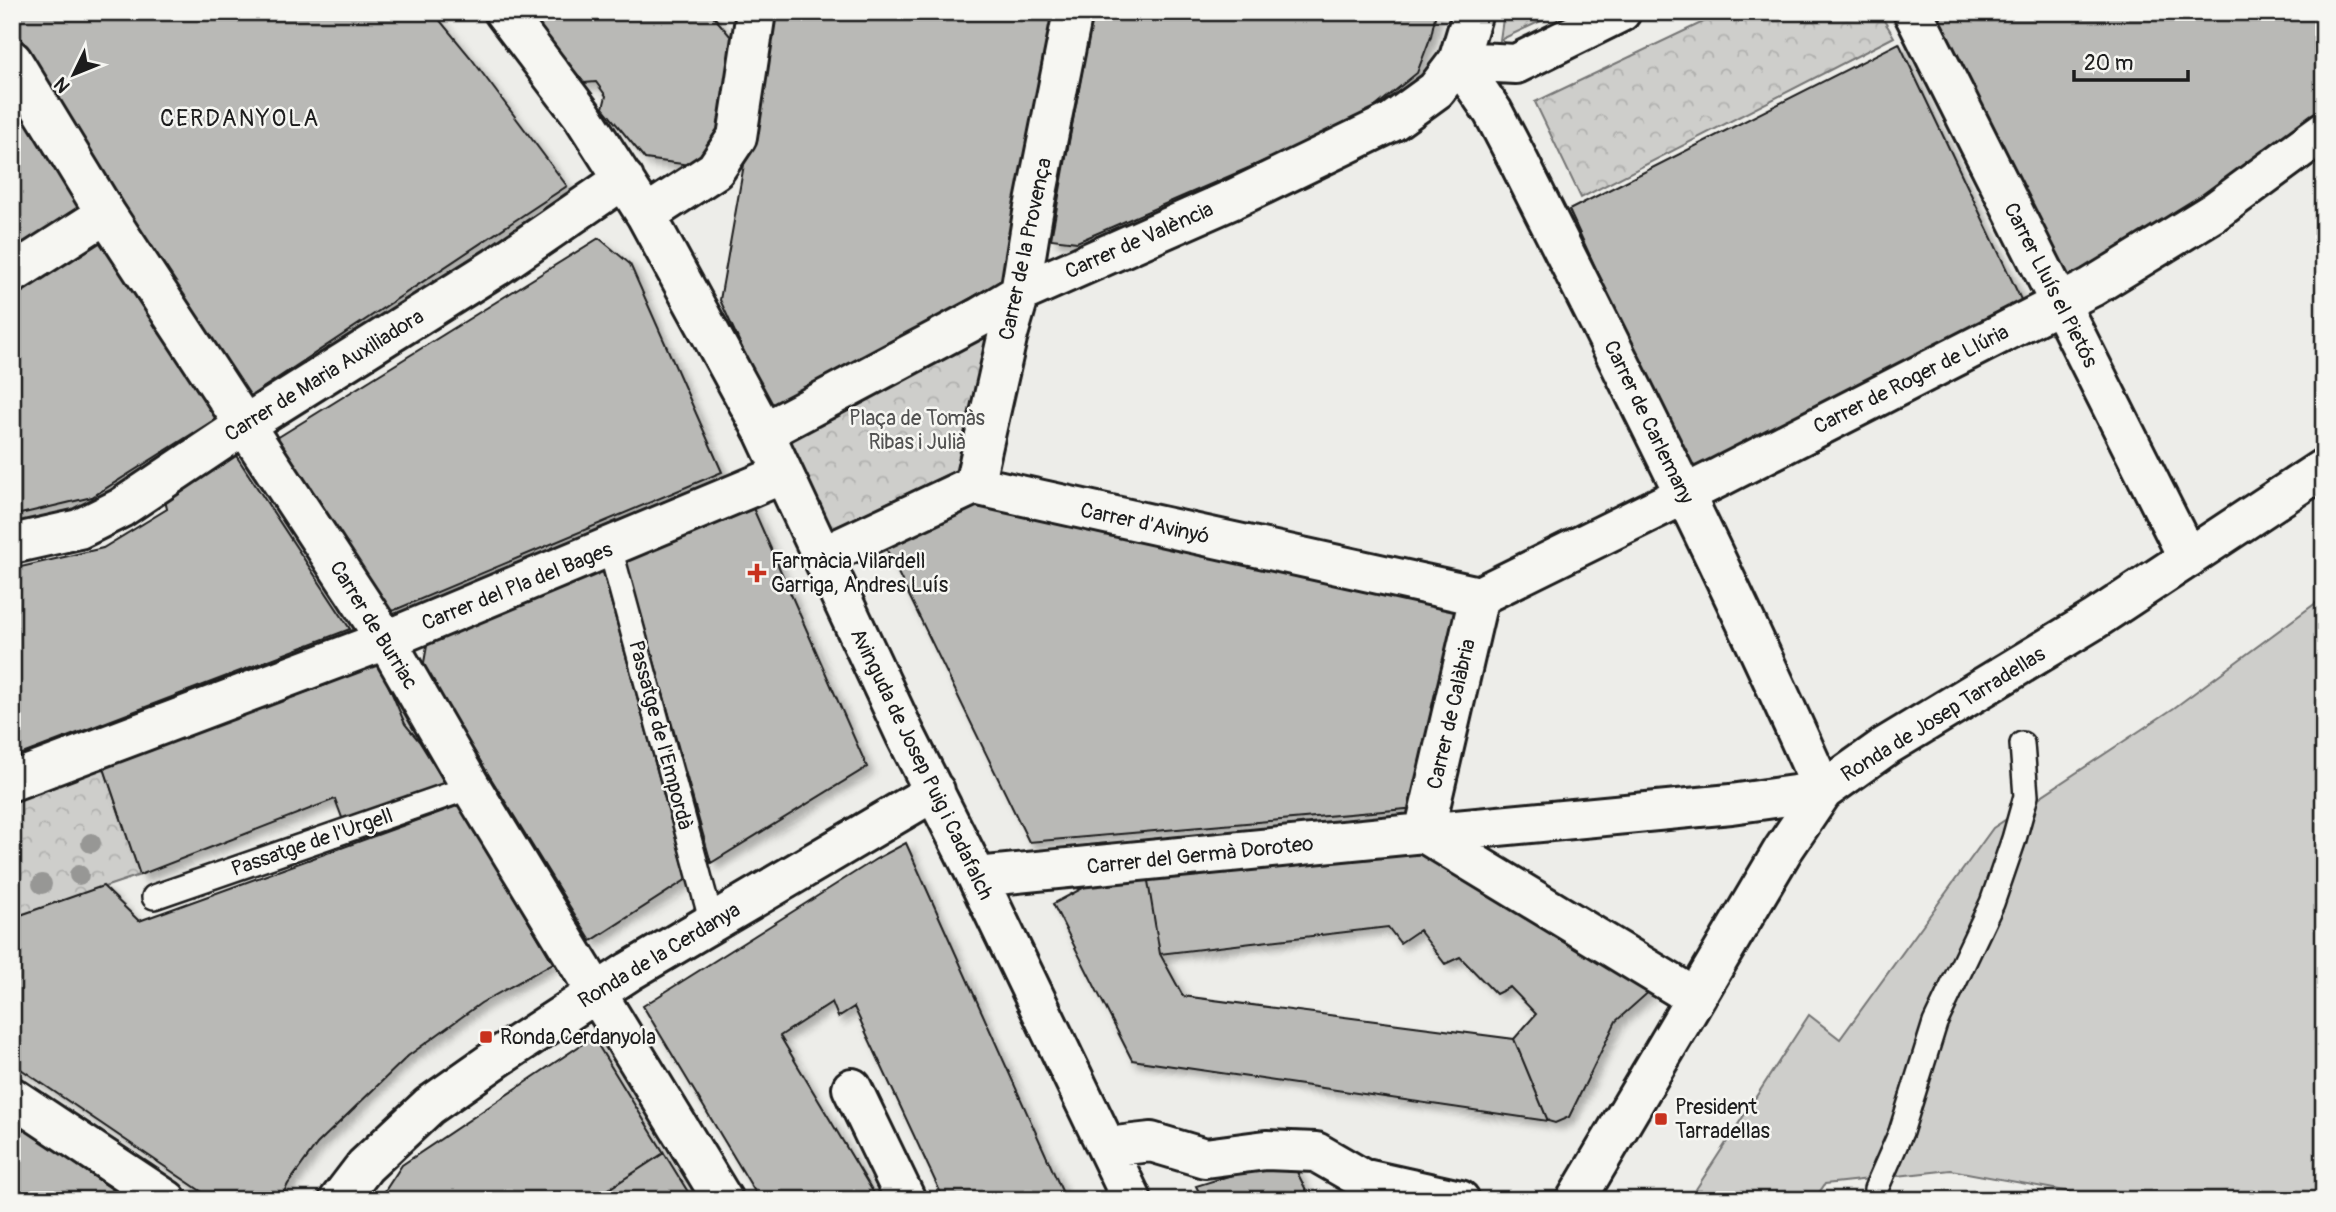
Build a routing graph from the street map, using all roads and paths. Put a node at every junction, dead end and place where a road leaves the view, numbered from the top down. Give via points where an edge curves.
1 (504, 12) edge
2 (1073, 12) edge
3 (1473, 12) edge
4 (1622, 12) edge
5 (1913, 12) edge
6 (751, 17) edge
7 (12, 60) edge
8 (1458, 61) junction
9 (2324, 131) edge
10 (624, 179) junction
11 (106, 214) junction
12 (646, 215) junction
13 (12, 274) edge
14 (1020, 293) junction
15 (2061, 303) junction
16 (246, 424) junction
17 (764, 432) junction
18 (2324, 468) edge
19 (783, 474) junction
20 (974, 485) junction
21 (1684, 493) junction
22 (12, 544) edge
23 (610, 548) junction
24 (823, 556) junction
25 (2188, 558) junction
26 (1479, 596) junction
27 (386, 640) junction
28 (2022, 744) dead end
29 (12, 781) edge
30 (471, 787) junction
31 (1823, 791) junction
32 (935, 792) junction
33 (1424, 833) junction
34 (977, 877) junction
35 (154, 897) dead end
36 (712, 923) junction
37 (596, 992) junction
38 (1694, 998) junction
39 (852, 1088) dead end
40 (12, 1097) edge
41 (1107, 1147) junction
42 (1876, 1189) dead end
43 (167, 1200) edge
44 (339, 1200) edge
45 (723, 1200) edge
46 (906, 1200) edge
47 (1132, 1200) edge
48 (1460, 1200) edge
49 (1576, 1200) edge

1 - 10 street, Avinguda de Josep Puig i Cadafalch
2 - 14 street, Carrer de la Provença
3 - 8 street, Carrer de València
4 - 8 street via 1516,64
5 - 15 street, Carrer Lluís el Pietós
6 - 12 street via 737,137 715,170
7 - 11 street, Carrer de Burriac
8 - 14 street, Carrer de València via 1436,90 1392,122 1233,199
8 - 21 street, Carrer de Carlemany via 1493,112
9 - 15 street, Carrer de Roger de Llúria via 2214,212
10 - 12 street, Avinguda de Josep Puig i Cadafalch
10 - 16 street, Carrer de Maria Auxiliadora via 496,267
11 - 13 street
11 - 16 street, Carrer de Burriac
12 - 17 street, Avinguda de Josep Puig i Cadafalch
14 - 17 street, Carrer de València
14 - 20 street, Carrer de la Provença
15 - 21 street, Carrer de Roger de Llúria
15 - 25 street, Carrer Lluís el Pietós
16 - 22 street, Carrer de Maria Auxiliadora via 121,508 79,529
16 - 27 street, Carrer de Burriac
17 - 19 street, Avinguda de Josep Puig i Cadafalch
18 - 25 street, Ronda de Josep Tarradellas
19 - 23 street, Carrer del Pla del Bages
19 - 24 street, Avinguda de Josep Puig i Cadafalch
20 - 24 street
20 - 26 street, Carrer d'Avinyó
21 - 26 street, Carrer de Roger de Llúria
21 - 31 street, Carrer de Carlemany
23 - 27 street, Carrer del Pla del Bages
23 - 36 lane, Passatge de l'Empordà
24 - 32 street, Avinguda de Josep Puig i Cadafalch
25 - 31 street, Ronda de Josep Tarradellas via 1886,746
26 - 33 street, Carrer de Calàbria
27 - 29 street, Carrer del Pla del Bages
27 - 30 street, Carrer de Burriac
28 - 42 lane via 2025,796 2014,839 1992,903 1935,1023 1901,1132
30 - 35 lane, Passatge de l'Urgell
30 - 37 street, Carrer de Burriac
31 - 33 street, Carrer del Germà Doroteo
31 - 38 street, Ronda de Josep Tarradellas
32 - 34 street, Avinguda de Josep Puig i Cadafalch
32 - 36 street, Ronda de la Cerdanya
33 - 34 street, Carrer del Germà Doroteo
33 - 38 street
34 - 41 street, Avinguda de Josep Puig i Cadafalch
36 - 37 street, Ronda de la Cerdanya
37 - 44 street, Ronda de la Cerdanya via 429,1106 365,1166
37 - 45 street, Carrer de Burriac
38 - 49 street, Ronda de Josep Tarradellas
39 - 46 street
40 - 43 street
41 - 47 street, Avinguda de Josep Puig i Cadafalch
41 - 48 street via 1151,1142 1205,1158 1266,1150 1316,1152 1362,1178

